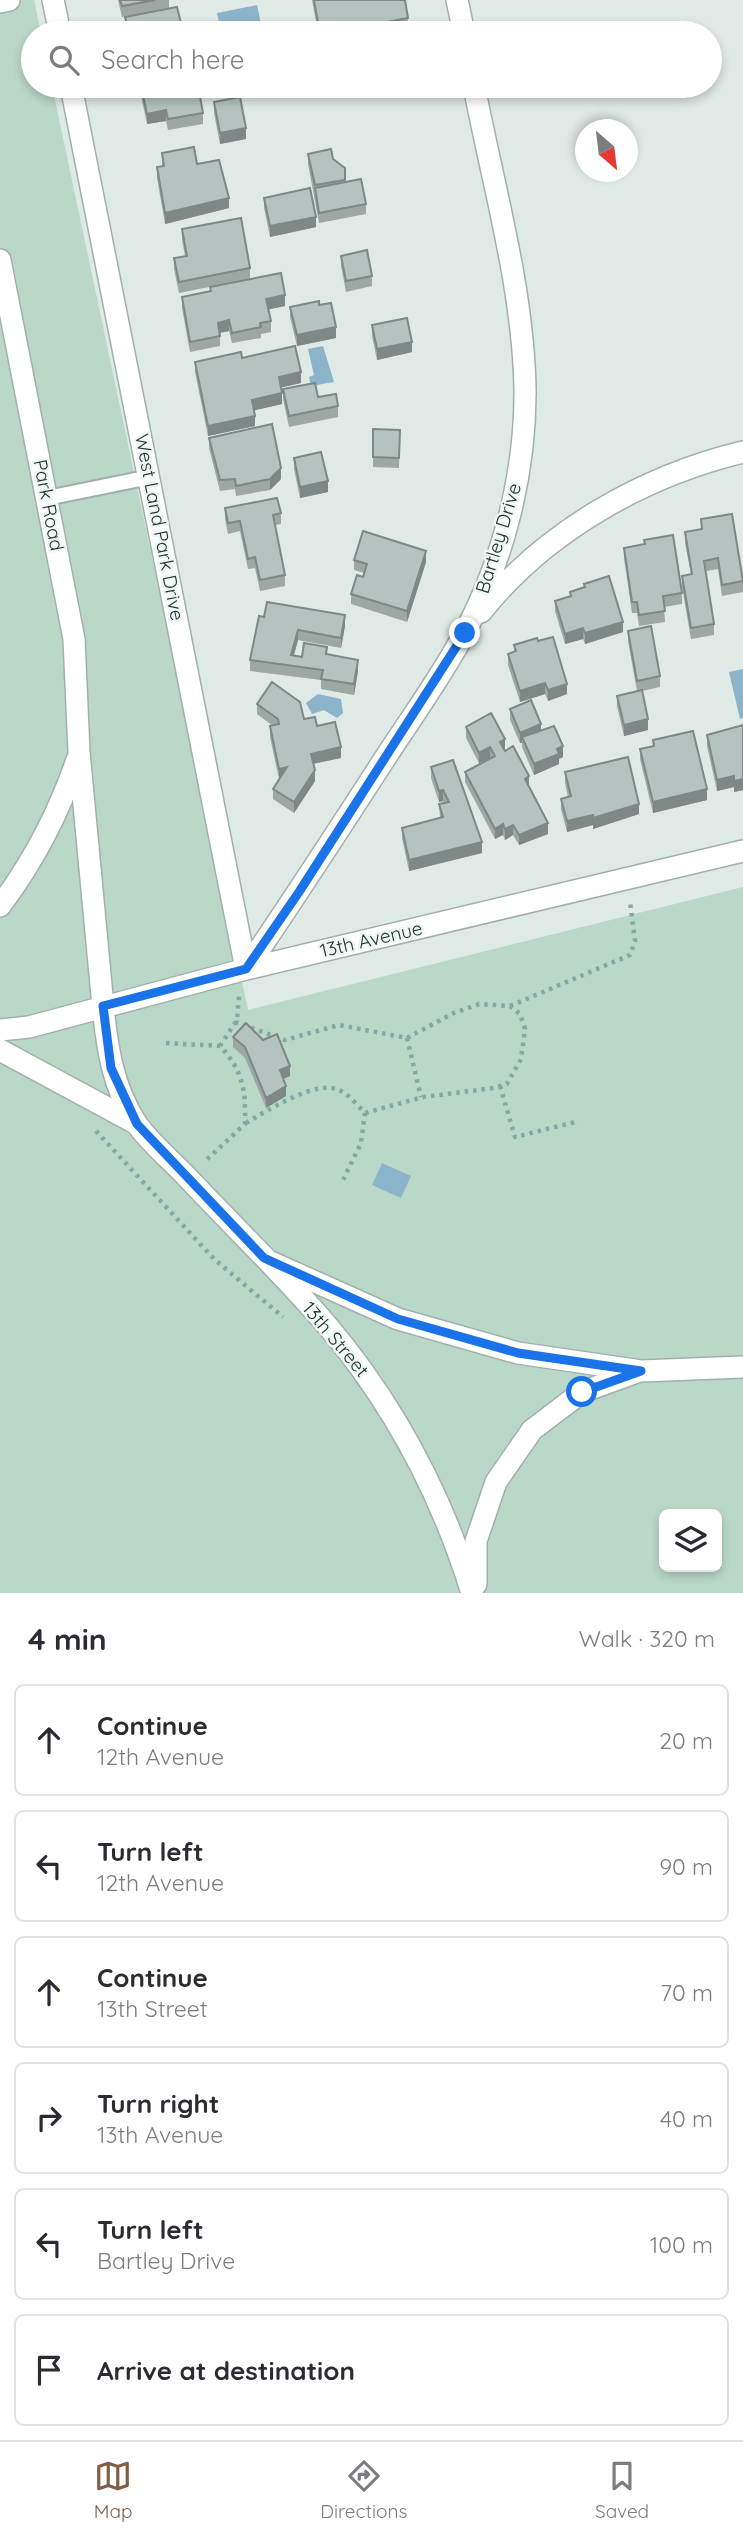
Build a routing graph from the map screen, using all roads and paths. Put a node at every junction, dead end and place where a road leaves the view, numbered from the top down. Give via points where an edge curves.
1 (9, 0) edge
2 (53, 0) edge
3 (457, 0) edge
4 (0, 2) edge
5 (57, 21) edge
6 (461, 21) edge
7 (73, 98) edge
8 (476, 98) edge
9 (0, 260) edge
10 (743, 452) edge
11 (150, 477) junction
12 (47, 498) junction
13 (465, 633) junction
14 (79, 752) junction
15 (743, 851) edge
16 (630, 902) dead end
17 (0, 906) edge
18 (246, 969) junction
19 (239, 995) dead end
20 (103, 1006) junction
21 (510, 1006) junction
22 (235, 1022) junction
23 (0, 1030) edge
24 (407, 1038) junction
25 (166, 1043) dead end
26 (220, 1046) junction
27 (0, 1050) edge
28 (500, 1086) junction
29 (421, 1097) junction
30 (365, 1113) junction
31 (579, 1121) dead end
32 (137, 1124) junction
33 (245, 1124) junction
34 (88, 1126) dead end
35 (215, 1152) dead end
36 (343, 1180) dead end
37 (264, 1258) junction
38 (286, 1320) dead end
39 (743, 1367) edge
40 (641, 1371) junction
41 (474, 1593) edge

1 - 4 street
2 - 5 street
3 - 6 street
7 - 11 street, West Land Park Drive
8 - 13 street, Bartley Drive via 516,299 525,389 512,504 492,572
9 - 12 street, Park Road
10 - 13 street via 660,480 591,517 514,576
11 - 12 lane
11 - 18 street, West Land Park Drive
12 - 14 street, Park Road via 74,639
13 - 18 street, Bartley Drive
14 - 17 street, Park Road via 63,799
14 - 20 street, Park Road
15 - 18 street, 13th Avenue
16 - 21 path via 635,941 630,955
18 - 20 street, 13th Avenue
19 - 22 path
20 - 23 street, 13th Avenue via 29,1027
20 - 32 street, 13th Street via 111,1068
21 - 24 path via 479,1004
21 - 28 path via 520,1014 525,1029 521,1059 507,1084
22 - 24 path via 285,1041 339,1025
22 - 26 path
24 - 29 path
25 - 26 path
26 - 33 path via 236,1063 246,1095
27 - 32 street
28 - 29 path
28 - 31 path via 515,1137
29 - 30 path
30 - 33 path via 339,1089 321,1088 285,1101
30 - 36 path via 361,1143
32 - 37 street, 13th Street
33 - 35 path
34 - 38 path via 214,1259
37 - 40 street via 398,1319 518,1353
37 - 41 street, 13th Street via 371,1381 403,1432 432,1486
39 - 40 street
40 - 41 street via 582,1392 532,1430 496,1482 476,1541

